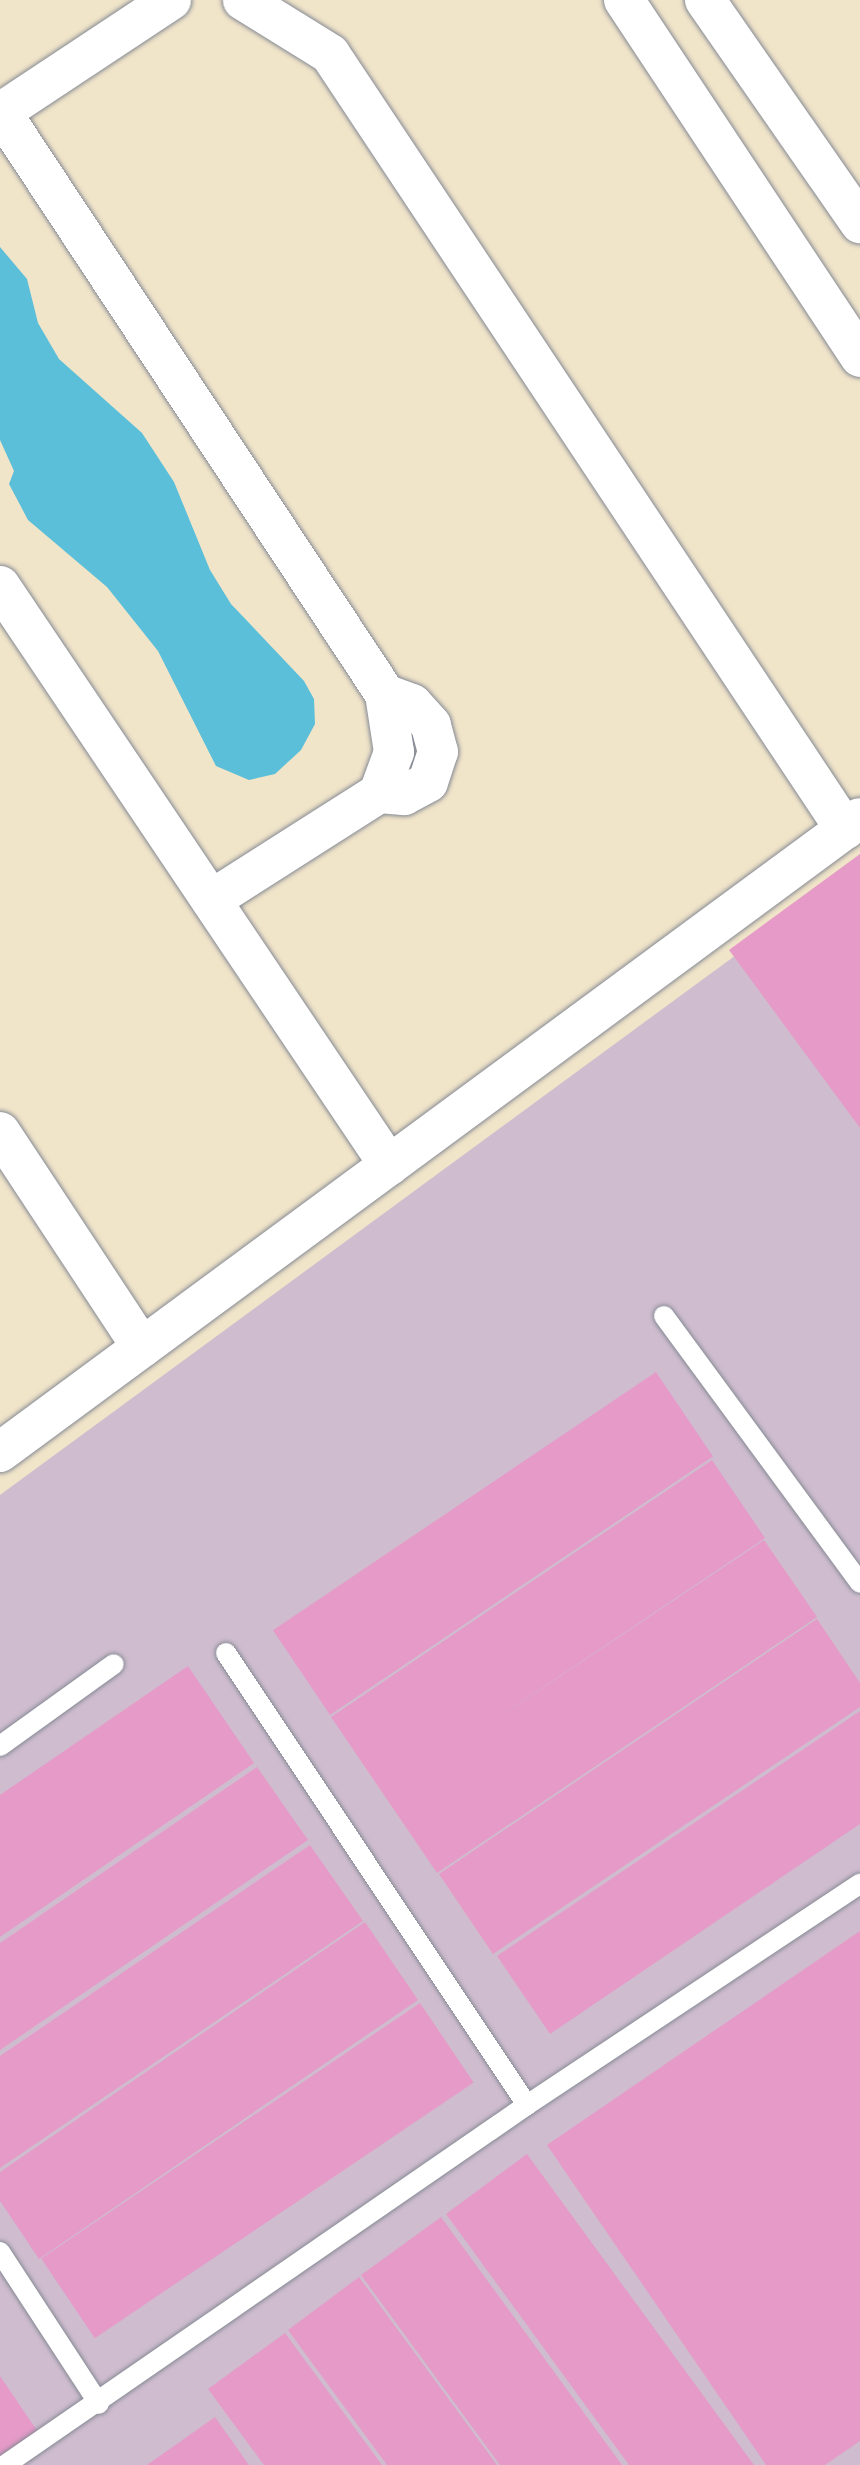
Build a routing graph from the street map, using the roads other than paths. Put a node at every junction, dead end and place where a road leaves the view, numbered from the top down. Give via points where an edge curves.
1 (171, 0) edge
2 (243, 0) edge
3 (624, 0) edge
4 (705, 0) edge
5 (0, 112) edge
6 (860, 223) edge
7 (860, 357) edge
8 (0, 586) edge
9 (852, 824) edge
10 (211, 900) junction
11 (0, 1132) edge
12 (389, 1165) junction
13 (664, 1316) dead end
14 (142, 1347) junction
15 (0, 1452) edge
16 (860, 1583) edge
17 (226, 1653) dead end
18 (114, 1664) dead end
19 (0, 1746) edge
20 (860, 1884) edge
21 (527, 2105) junction
22 (0, 2252) edge
23 (99, 2404) junction
24 (5, 2465) edge

1 - 5 street
2 - 9 street via 330,54
3 - 7 street
4 - 6 street
5 - 10 street via 385,694 412,704 431,725 438,752 428,782 404,795 379,793
8 - 10 street
9 - 12 street
10 - 12 street
11 - 14 street
12 - 14 street
13 - 16 lane
14 - 15 street
17 - 21 lane
18 - 19 lane
20 - 21 lane
21 - 23 lane
22 - 23 lane
23 - 24 lane

